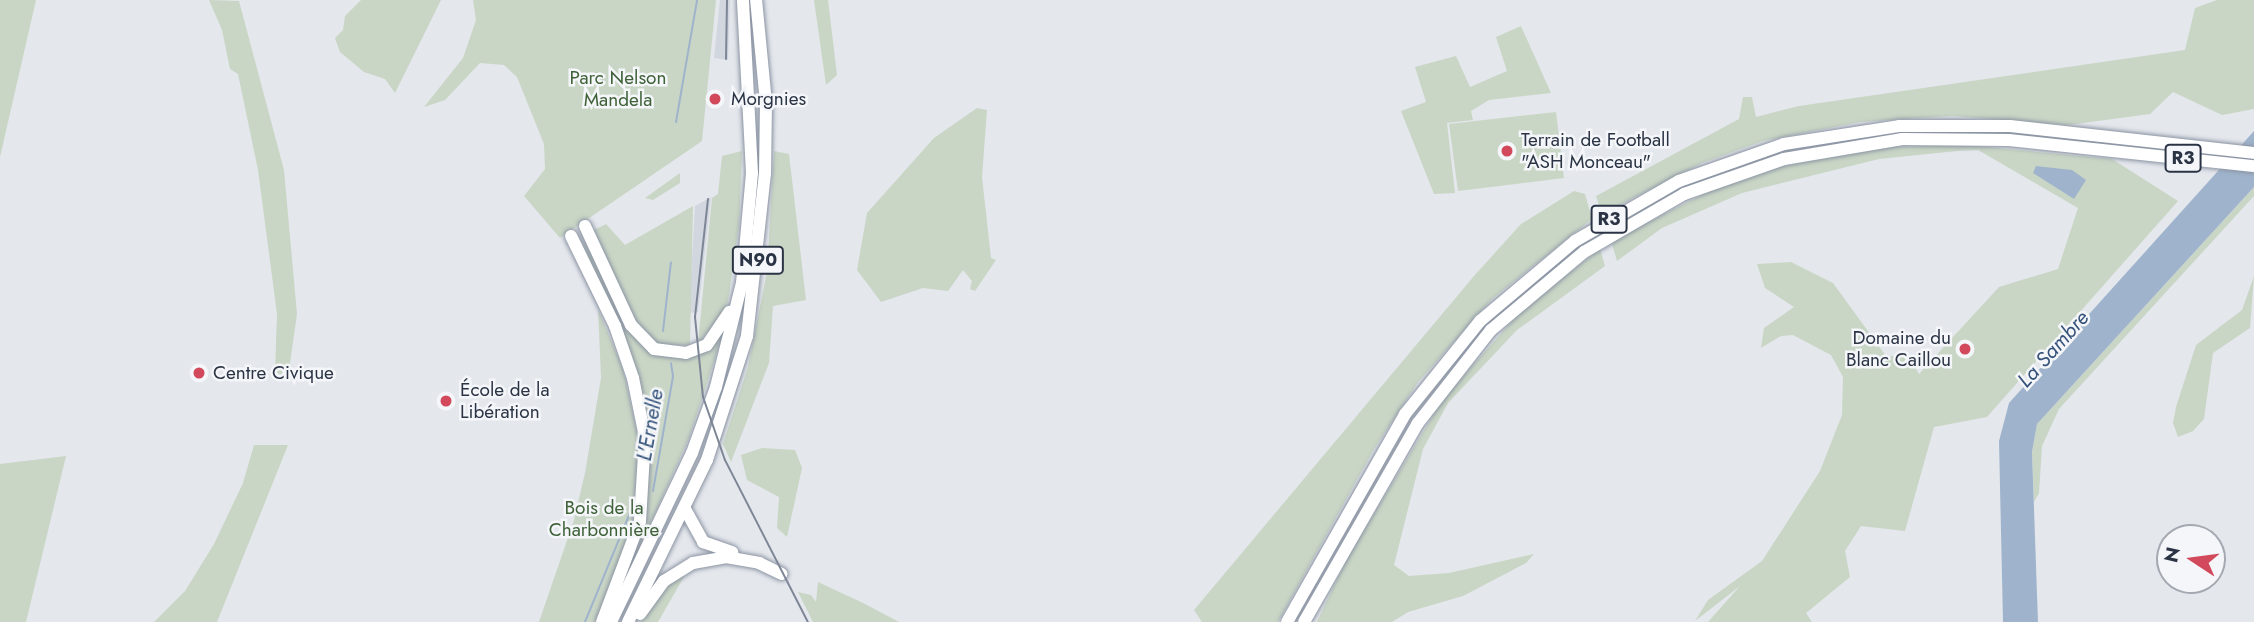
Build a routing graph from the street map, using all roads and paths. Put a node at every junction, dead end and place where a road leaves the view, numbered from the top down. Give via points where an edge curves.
1 (743, 0) edge
2 (756, 0) edge
3 (2113, 144) junction
4 (2254, 153) edge
5 (2254, 166) edge
6 (585, 226) dead end
7 (571, 236) dead end
8 (742, 283) junction
9 (685, 509) junction
10 (602, 622) edge
11 (611, 622) edge
12 (631, 622) edge
13 (1287, 622) edge
14 (1304, 622) edge

1 - 8 highway, N90 via 752,173
2 - 9 highway, N90 via 766,103 755,283 731,392
3 - 4 highway, R3
3 - 5 highway, R3
3 - 13 highway, R3 via 1959,124 1843,132 1726,162 1629,206 1526,278 1442,365 1372,470
3 - 14 highway, R3 via 1958,138 1845,145 1731,175 1634,219 1537,288 1491,330 1454,374 1385,475
6 - 8 highway via 631,325 654,349 686,353 707,345 724,326
7 - 10 highway via 634,378 645,437 640,521
8 - 11 highway, N90 via 716,387 692,453
9 - 12 highway, N90
9 - 12 highway via 703,542 783,570 726,557 692,563 664,581

